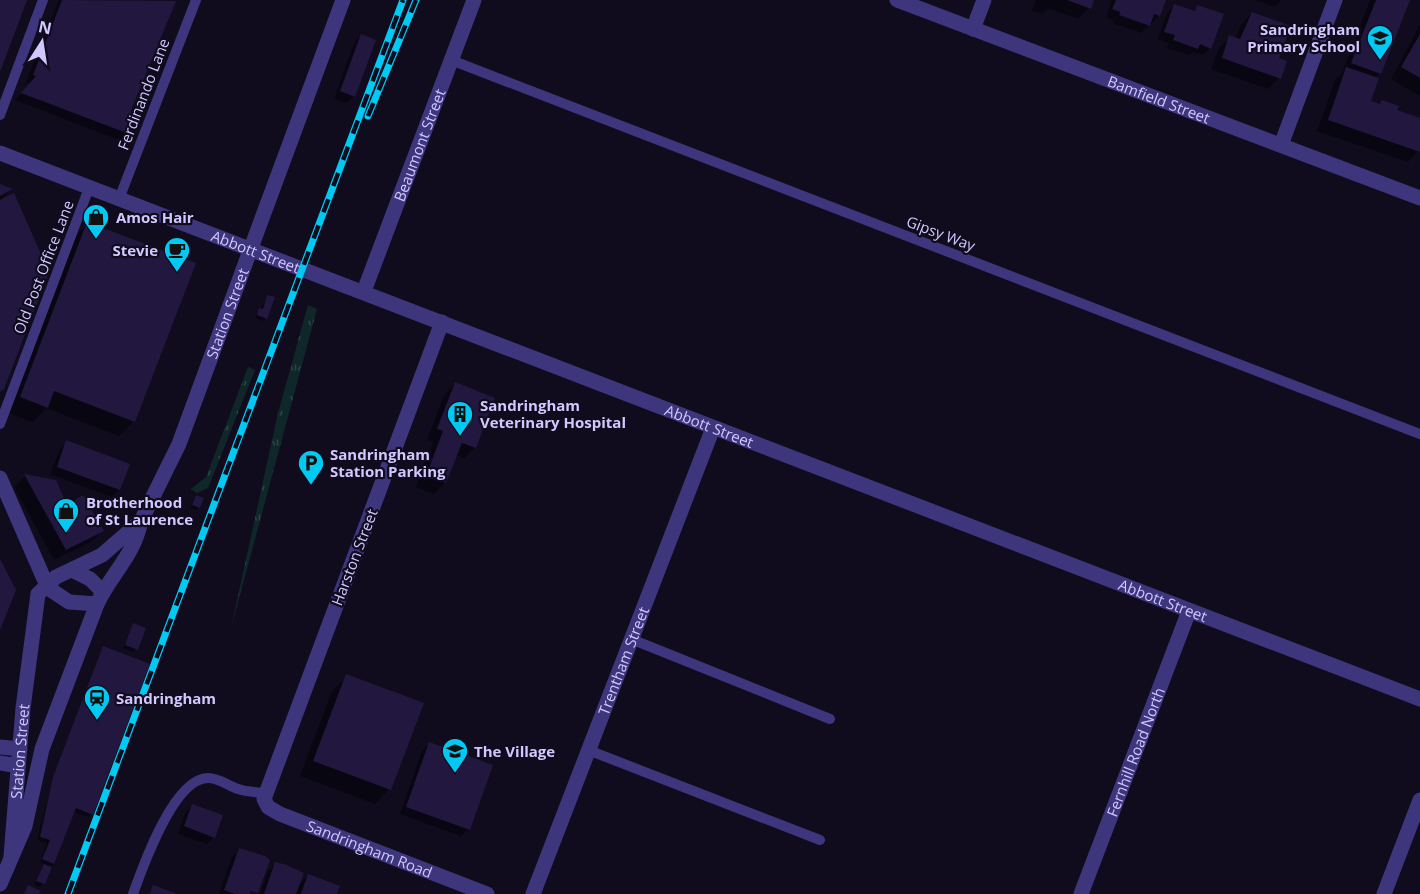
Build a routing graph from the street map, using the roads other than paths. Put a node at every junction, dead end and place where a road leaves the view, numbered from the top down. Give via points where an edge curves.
1 (43, 0) edge
2 (196, 0) edge
3 (343, 0) edge
4 (474, 0) edge
5 (897, 0) edge
6 (984, 0) edge
7 (1335, 0) edge
8 (973, 29) junction
9 (451, 60) junction
10 (0, 115) edge
11 (1281, 145) junction
12 (0, 153) edge
13 (89, 188) junction
14 (1420, 198) edge
15 (119, 199) junction
16 (251, 249) junction
17 (364, 291) junction
18 (442, 322) junction
19 (0, 424) edge
20 (713, 428) junction
21 (1420, 434) edge
22 (0, 478) edge
23 (141, 521) junction
24 (72, 570) junction
25 (46, 585) junction
26 (100, 598) junction
27 (1189, 611) junction
28 (631, 639) junction
29 (1420, 699) edge
30 (830, 719) dead end
31 (0, 747) edge
32 (20, 748) junction
33 (588, 750) junction
34 (40, 758) junction
35 (0, 763) edge
36 (18, 766) junction
37 (265, 793) junction
38 (1420, 800) edge
39 (820, 840) dead end
40 (11, 856) junction
41 (0, 884) edge
42 (133, 894) edge
43 (487, 894) edge
44 (533, 894) edge
45 (1081, 894) edge
46 (1384, 894) edge

1 - 10 lane
2 - 15 lane, Ferdinando Lane
3 - 16 street, Station Street
4 - 9 street, Beaumont Street
5 - 8 street, Bamfield Street
6 - 8 street
7 - 11 street
8 - 11 street, Bamfield Street
9 - 17 street, Beaumont Street
9 - 21 lane, Gipsy Way
11 - 14 street, Bamfield Street
12 - 13 street, Abbott Street
13 - 15 street, Abbott Street
13 - 19 lane, Old Post Office Lane
15 - 16 street, Abbott Street
16 - 17 street, Abbott Street
16 - 23 street, Station Street via 179,444
17 - 18 street, Abbott Street
18 - 20 street, Abbott Street
18 - 37 street, Harston Street
20 - 27 street, Abbott Street
20 - 28 street, Trentham Street
22 - 25 street
23 - 24 street, Station Street via 102,555
23 - 26 street, Station Street via 134,548
24 - 25 street, Station Street
24 - 26 street via 90,579
25 - 26 street via 64,600
25 - 32 street, Station Street via 36,603
26 - 34 street, Station Street
27 - 29 street, Abbott Street
27 - 45 street, Fernhill Road North
28 - 30 lane
28 - 33 street, Trentham Street
31 - 32 street
32 - 34 street
32 - 36 street, Station Street
33 - 39 lane
33 - 44 street, Trentham Street
34 - 36 street
34 - 40 street, Station Street via 26,821
35 - 36 street
36 - 40 street, Station Street
37 - 42 lane via 239,789 217,779 193,782 182,791 157,836
37 - 43 street, Sandringham Road via 265,803 280,814
38 - 46 street
40 - 41 street, Station Street

